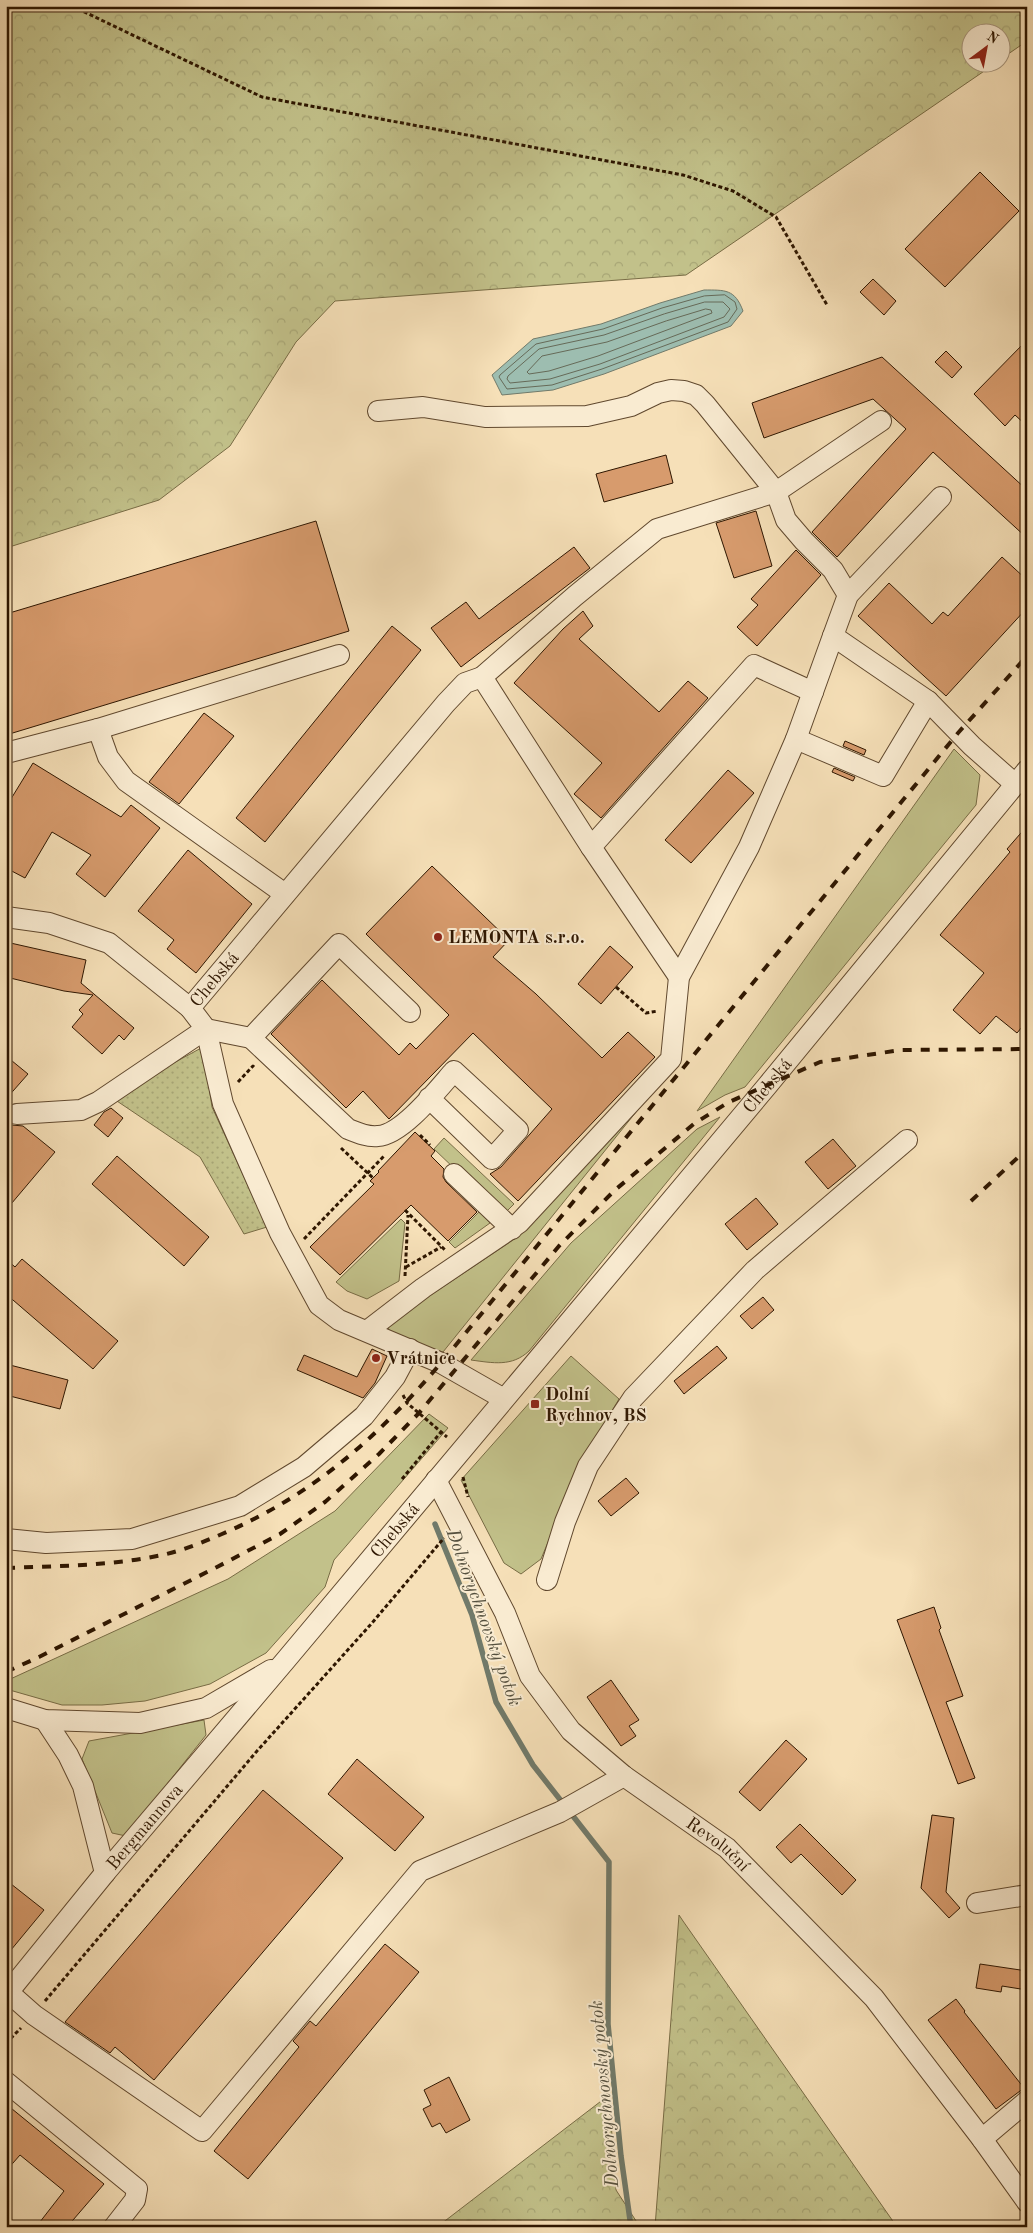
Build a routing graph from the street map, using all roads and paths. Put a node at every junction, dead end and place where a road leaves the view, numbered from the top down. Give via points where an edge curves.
1 (72, 6) edge
2 (827, 305) dead end
3 (378, 411) dead end
4 (881, 421) dead end
5 (776, 492) junction
6 (941, 497) dead end
7 (848, 595) junction
8 (833, 636) junction
9 (339, 655) dead end
10 (482, 677) junction
11 (813, 692) junction
12 (928, 701) junction
13 (98, 729) junction
14 (796, 739) junction
15 (6, 753) edge
16 (1021, 777) edge
17 (591, 847) junction
18 (285, 894) junction
19 (6, 917) edge
20 (679, 977) junction
21 (616, 987) dead end
22 (190, 1008) junction
23 (676, 1010) junction
24 (410, 1012) dead end
25 (206, 1029) junction
26 (252, 1038) junction
27 (260, 1072) dead end
28 (429, 1098) dead end
29 (222, 1099) junction
30 (17, 1114) dead end
31 (906, 1140) dead end
32 (339, 1146) dead end
33 (367, 1173) junction
34 (454, 1174) dead end
35 (373, 1178) dead end
36 (405, 1210) dead end
37 (408, 1215) junction
38 (512, 1229) junction
39 (302, 1241) dead end
40 (441, 1246) junction
41 (451, 1255) dead end
42 (406, 1267) junction
43 (405, 1282) dead end
44 (367, 1331) junction
45 (410, 1349) junction
46 (395, 1377) junction
47 (504, 1399) junction
48 (441, 1432) junction
49 (461, 1450) junction
50 (402, 1479) dead end
51 (436, 1480) junction
52 (445, 1537) dead end
53 (6, 1539) edge
54 (547, 1580) dead end
55 (285, 1662) junction
56 (6, 1708) edge
57 (45, 1720) junction
58 (624, 1776) junction
59 (105, 1873) junction
60 (1027, 1895) edge
61 (977, 1902) dead end
62 (7, 1993) edge
63 (34, 2015) junction
64 (6, 2043) edge
65 (6, 2082) edge
66 (1027, 2101) edge
67 (982, 2139) junction
68 (1027, 2202) edge
69 (114, 2227) edge

1 - 2 path via 262,97 683,175 733,191 776,217
3 - 5 street via 423,407 486,417 587,416 631,406 671,390 684,391 696,395 705,404
4 - 5 street, Chebská
5 - 7 street via 786,520 833,570
5 - 10 street, Chebská via 657,529
6 - 7 street
7 - 8 street
8 - 11 street
8 - 12 street
9 - 13 street
10 - 17 street
10 - 18 street, Chebská via 465,683 446,703
11 - 14 street
11 - 17 street via 754,665
12 - 14 street via 883,776
12 - 16 street via 972,746
13 - 15 street
13 - 18 street via 108,757 126,781
14 - 20 street via 749,847
16 - 47 street, Chebská
17 - 20 street
18 - 22 street, Chebská
19 - 22 street via 49,923 109,943
20 - 23 street
21 - 23 path via 646,1012
22 - 25 street, Chebská
23 - 38 street via 671,1059
24 - 26 street via 339,944
25 - 26 street
25 - 29 street, Chebská
25 - 30 street via 98,1102 81,1110
26 - 28 street via 348,1129 362,1135 376,1137 395,1131
27 - 29 path via 253,1066
29 - 44 street, Chebská via 280,1233 319,1306 339,1320
31 - 54 street via 755,1270 633,1398 588,1466 565,1522
32 - 33 path
33 - 35 path
33 - 39 path
34 - 38 street
36 - 37 path
37 - 40 path
37 - 42 path
38 - 44 street via 423,1288
40 - 41 path
40 - 42 path
42 - 43 path
44 - 45 street, Chebská
45 - 46 street
45 - 47 street, Chebská
46 - 48 path via 407,1403
46 - 53 street via 364,1416 304,1467 240,1506 132,1539 46,1543
47 - 49 street, Chebská
48 - 49 path
48 - 50 path
49 - 51 street, Chebská
51 - 55 street, Chebská
51 - 58 street, Revoluční via 505,1613 530,1676 571,1731
52 - 63 path via 250,1758
55 - 57 street via 206,1708 140,1723
55 - 59 street, Bergmannova
56 - 57 street
57 - 59 street via 83,1786
58 - 63 street via 560,1812 420,1871 202,2131
58 - 67 street, Revoluční via 727,1848 874,1998
59 - 62 street, Bergmannova
60 - 61 street
62 - 63 street
63 - 64 path
65 - 69 street via 137,2189 135,2200
66 - 67 street
67 - 68 street, Revoluční

